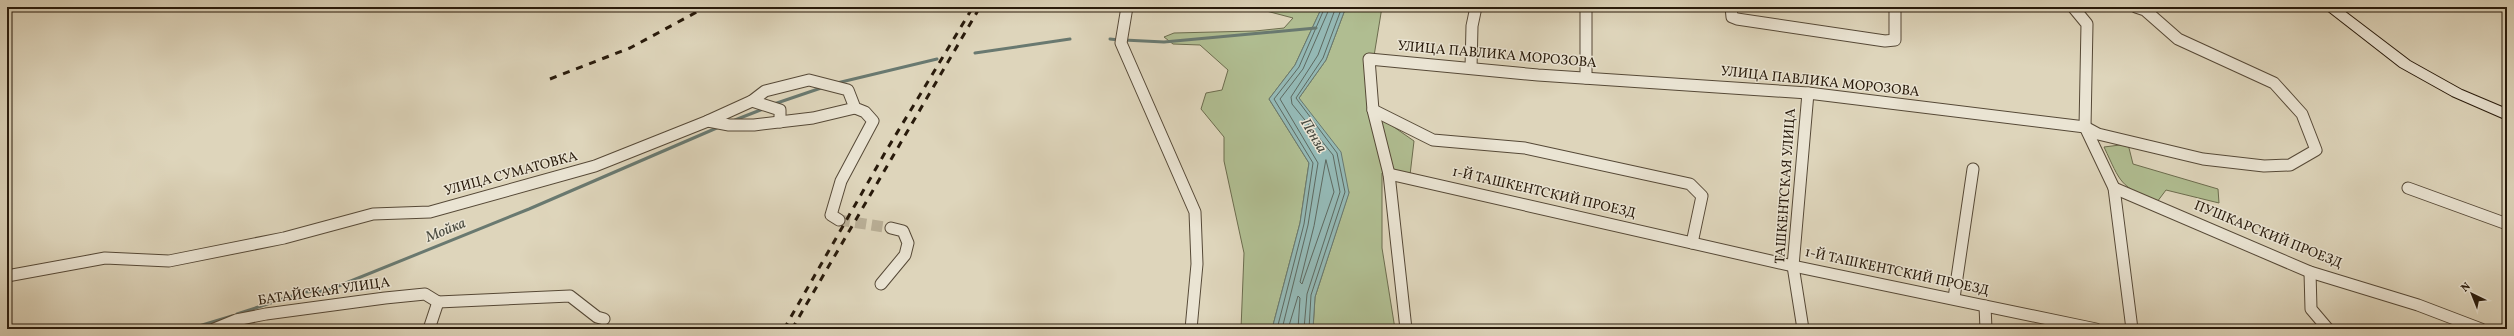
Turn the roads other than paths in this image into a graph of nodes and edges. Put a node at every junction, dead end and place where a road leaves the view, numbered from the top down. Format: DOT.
graph roads {
  1 [pos="1127,7"];
  2 [pos="1476,7"];
  3 [pos="1586,7"];
  4 [pos="1731,7"];
  5 [pos="1895,7"];
  6 [pos="2073,7"];
  7 [pos="2136,7"];
  8 [pos="2330,7"];
  9 [pos="1471,68"];
  10 [pos="1586,78"];
  11 [pos="1808,93"];
  12 [pos="752,101"];
  13 [pos="855,108"];
  14 [pos="1373,110"];
  15 [pos="2507,115"];
  16 [pos="708,121"];
  17 [pos="780,122"];
  18 [pos="2085,127"];
  19 [pos="1973,169"];
  20 [pos="1388,174"];
  21 [pos="2114,188"];
  22 [pos="2408,188"];
  23 [pos="839,220"];
  24 [pos="2507,224"];
  25 [pos="891,228"];
  26 [pos="1692,243"];
  27 [pos="1793,266"];
  28 [pos="2310,272"];
  29 [pos="7,276"];
  30 [pos="881,284"];
  31 [pos="1954,298"];
  32 [pos="438,302"];
  33 [pos="1985,306"];
  34 [pos="604,319"];
  35 [pos="214,329"];
  36 [pos="429,329"];
  37 [pos="1191,329"];
  38 [pos="1406,329"];
  39 [pos="1803,329"];
  40 [pos="1986,329"];
  41 [pos="2096,329"];
  42 [pos="2132,329"];
  43 [pos="2328,329"];
  44 [pos="2481,329"];
  1 -- 37 [label="street"];
  2 -- 9 [label="street"];
  3 -- 10 [label="street"];
  4 -- 5 [label="street"];
  6 -- 18 [label="street"];
  7 -- 18 [label="street, УЛИЦА ПАВЛИКА МОРОЗОВА"];
  8 -- 15 [label="street"];
  9 -- 10 [label="street, УЛИЦА ПАВЛИКА МОРОЗОВА"];
  9 -- 14 [label="street, УЛИЦА ПАВЛИКА МОРОЗОВА"];
  10 -- 11 [label="street, УЛИЦА ПАВЛИКА МОРОЗОВА"];
  11 -- 18 [label="street, УЛИЦА ПАВЛИКА МОРОЗОВА"];
  11 -- 27 [label="street, ТАШКЕНТСКАЯ УЛИЦА"];
  12 -- 13 [label="street, УЛИЦА СУМАТОВКА"];
  12 -- 16 [label="street, УЛИЦА СУМАТОВКА"];
  12 -- 17 [label="street"];
  13 -- 17 [label="street"];
  13 -- 23 [label="street"];
  14 -- 20 [label="street"];
  14 -- 26 [label="street"];
  16 -- 17 [label="street"];
  16 -- 29 [label="street, УЛИЦА СУМАТОВКА"];
  18 -- 21 [label="street"];
  19 -- 31 [label="street"];
  20 -- 26 [label="street, 1-Й ТАШКЕНТСКИЙ ПРОЕЗД"];
  20 -- 38 [label="street"];
  21 -- 28 [label="street, ПУШКАРСКИЙ ПРОЕЗД"];
  21 -- 42 [label="street"];
  22 -- 24 [label="street"];
  25 -- 30 [label="street"];
  26 -- 27 [label="street, 1-Й ТАШКЕНТСКИЙ ПРОЕЗД"];
  27 -- 31 [label="street, 1-Й ТАШКЕНТСКИЙ ПРОЕЗД"];
  27 -- 39 [label="street, ТАШКЕНТСКАЯ УЛИЦА"];
  28 -- 43 [label="street"];
  28 -- 44 [label="street, ПУШКАРСКИЙ ПРОЕЗД"];
  31 -- 33 [label="street, 1-Й ТАШКЕНТСКИЙ ПРОЕЗД"];
  32 -- 34 [label="street"];
  32 -- 35 [label="street, БАТАЙСКАЯ УЛИЦА"];
  32 -- 36 [label="street"];
  33 -- 40 [label="street"];
  33 -- 41 [label="street, 1-Й ТАШКЕНТСКИЙ ПРОЕЗД"];
}
